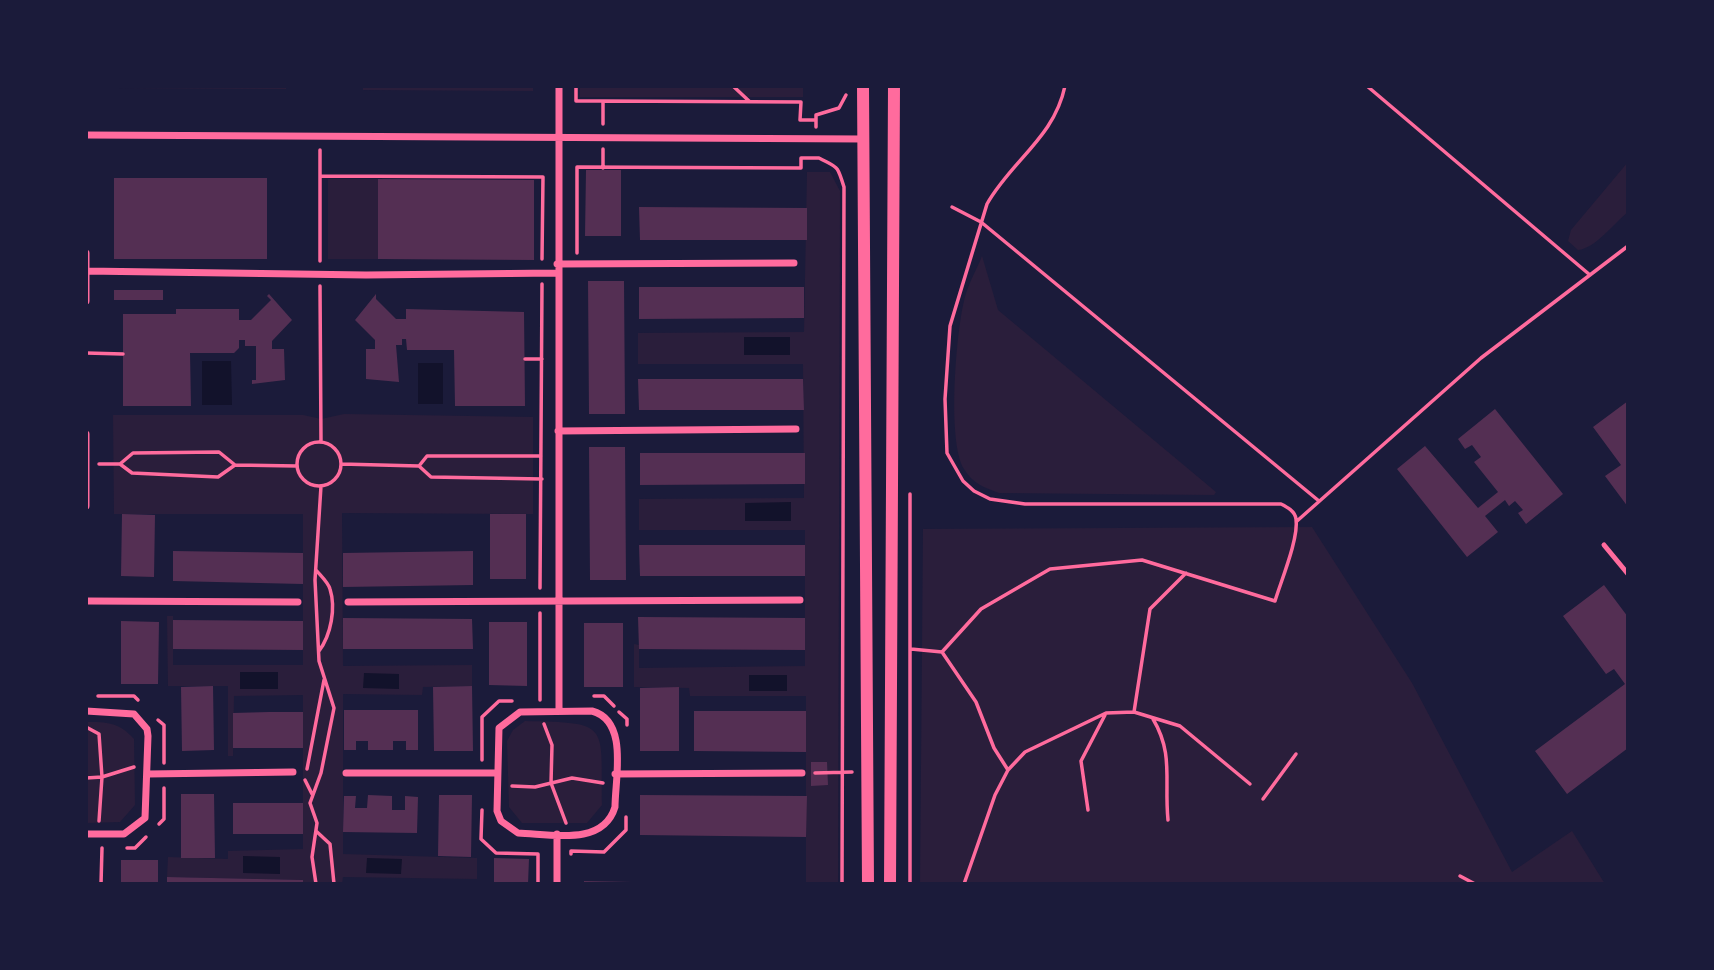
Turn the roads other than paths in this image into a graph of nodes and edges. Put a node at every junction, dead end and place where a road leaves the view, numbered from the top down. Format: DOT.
graph roads {
  1 [pos="559,86"];
  2 [pos="863,86"];
  3 [pos="894,86"];
  4 [pos="86,135"];
  5 [pos="557,137"];
  6 [pos="863,139"];
  7 [pos="86,253"];
  8 [pos="794,263"];
  9 [pos="557,264"];
  10 [pos="86,271"];
  11 [pos="557,273"];
  12 [pos="86,301"];
  13 [pos="796,429"];
  14 [pos="558,431"];
  15 [pos="86,433"];
  16 [pos="86,464"];
  17 [pos="86,506"];
  18 [pos="1604,545"];
  19 [pos="1628,574"];
  20 [pos="800,600"];
  21 [pos="86,601"];
  22 [pos="559,601"];
  23 [pos="298,602"];
  24 [pos="348,602"];
  25 [pos="86,711"];
  26 [pos="559,711"];
  27 [pos="293,772"];
  28 [pos="346,773"];
  29 [pos="497,773"];
  30 [pos="802,773"];
  31 [pos="148,774"];
  32 [pos="615,774"];
  33 [pos="86,834"];
  34 [pos="557,834"];
  35 [pos="557,884"];
  36 [pos="868,884"];
  37 [pos="890,884"];
  1 -- 5 [label="street"];
  2 -- 6 [label="street"];
  3 -- 37 [label="street"];
  4 -- 5 [label="street"];
  5 -- 6 [label="street"];
  5 -- 9 [label="street"];
  6 -- 36 [label="street"];
  7 -- 10 [label="street"];
  8 -- 9 [label="street"];
  9 -- 11 [label="street"];
  10 -- 11 [label="street"];
  10 -- 12 [label="street"];
  11 -- 14 [label="street"];
  13 -- 14 [label="street"];
  14 -- 22 [label="street"];
  15 -- 16 [label="street"];
  16 -- 17 [label="street"];
  18 -- 19 [label="lane"];
  20 -- 22 [label="street"];
  21 -- 23 [label="street"];
  22 -- 24 [label="street"];
  22 -- 26 [label="street"];
  25 -- 31 [label="street"];
  26 -- 29 [label="street"];
  26 -- 32 [label="street"];
  27 -- 31 [label="street"];
  28 -- 29 [label="street"];
  29 -- 34 [label="street"];
  30 -- 32 [label="street"];
  31 -- 33 [label="street"];
  32 -- 34 [label="street"];
  34 -- 35 [label="street"];
}
